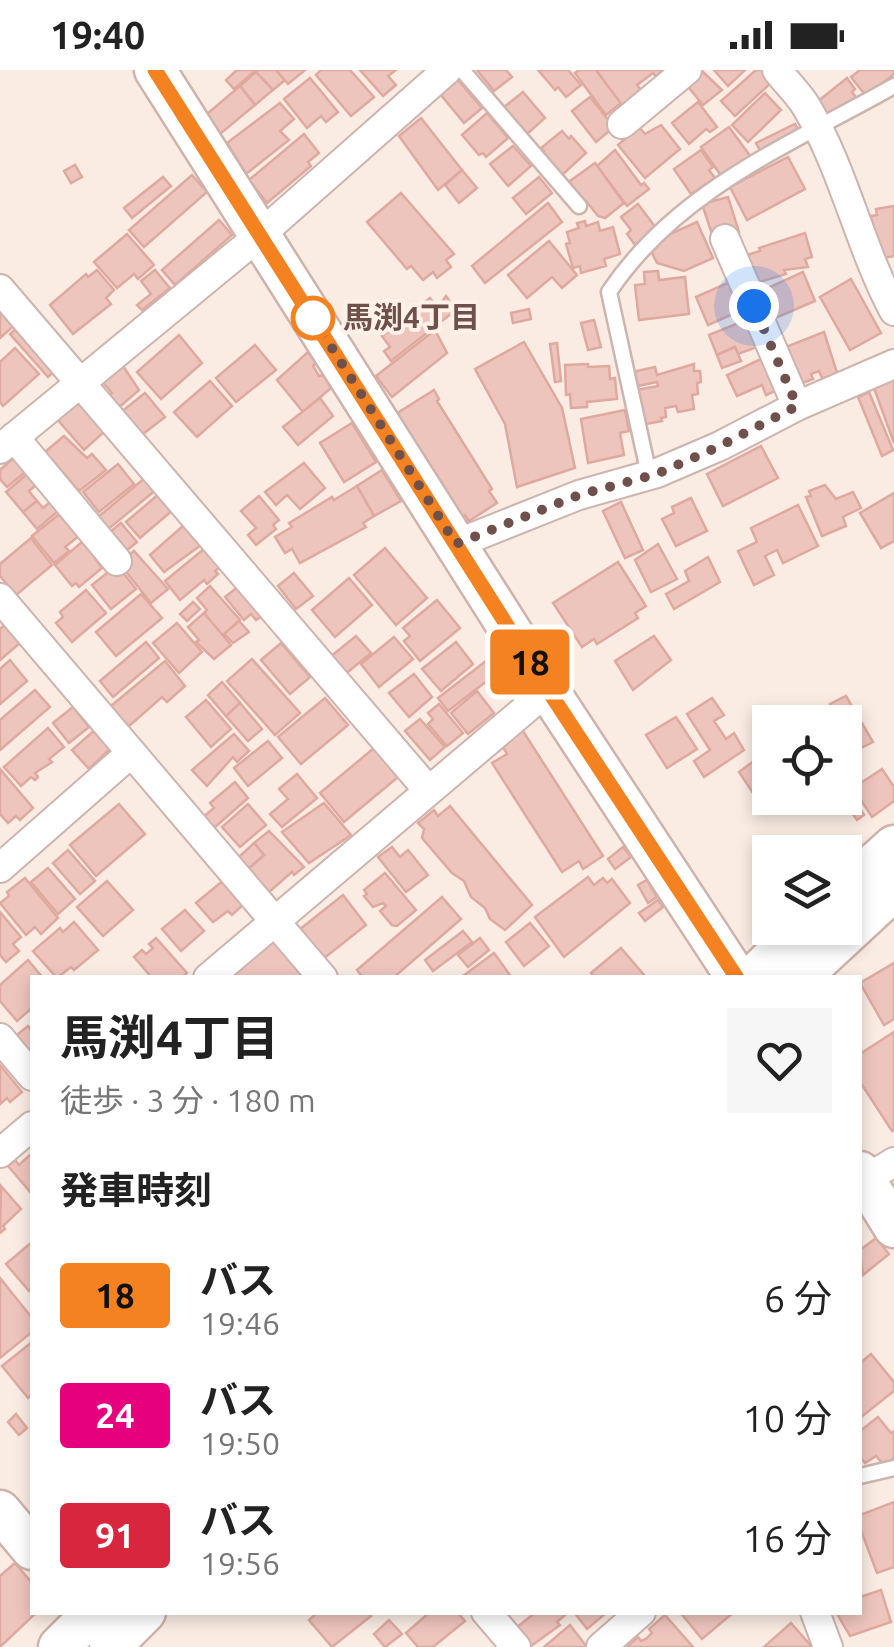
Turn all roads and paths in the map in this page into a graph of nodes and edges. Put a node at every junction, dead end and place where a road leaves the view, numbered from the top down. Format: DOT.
graph roads {
  1 [pos="155,70"];
  2 [pos="447,70"];
  3 [pos="462,70"];
  4 [pos="688,70"];
  5 [pos="776,70"];
  6 [pos="894,86"];
  7 [pos="622,124"];
  8 [pos="817,129"];
  9 [pos="579,206"];
  10 [pos="260,234"];
  11 [pos="726,240"];
  12 [pos="0,289"];
  13 [pos="894,311"];
  14 [pos="894,364"];
  15 [pos="80,382"];
  16 [pos="797,406"];
  17 [pos="7,443"];
  18 [pos="649,475"];
  19 [pos="456,544"];
  20 [pos="117,561"];
  21 [pos="0,598"];
  22 [pos="548,690"];
  23 [pos="131,753"];
  24 [pos="428,790"];
  25 [pos="894,846"];
  26 [pos="0,868"];
  27 [pos="862,875"];
  28 [pos="894,890"];
  29 [pos="274,922"];
  30 [pos="786,945"];
  31 [pos="212,975"];
  32 [pos="320,975"];
  33 [pos="735,975"];
  34 [pos="755,975"];
  35 [pos="802,975"];
  36 [pos="0,1038"];
  37 [pos="30,1074"];
  38 [pos="30,1128"];
  39 [pos="0,1153"];
  40 [pos="873,1171"];
  41 [pos="894,1227"];
  42 [pos="894,1468"];
  43 [pos="862,1476"];
  44 [pos="0,1511"];
  45 [pos="30,1547"];
  46 [pos="138,1615"];
  47 [pos="489,1615"];
  48 [pos="638,1615"];
  49 [pos="817,1615"];
  50 [pos="102,1630"];
  51 [pos="59,1647"];
  52 [pos="516,1647"];
  53 [pos="601,1647"];
  54 [pos="828,1647"];
  1 -- 10 [label="street"];
  2 -- 10 [label="street"];
  3 -- 9 [label="lane"];
  4 -- 7 [label="street"];
  5 -- 8 [label="street"];
  6 -- 8 [label="lane"];
  8 -- 13 [label="street"];
  8 -- 18 [label="lane"];
  10 -- 15 [label="street"];
  10 -- 19 [label="street"];
  11 -- 16 [label="street"];
  12 -- 15 [label="street"];
  14 -- 16 [label="street"];
  15 -- 17 [label="street"];
  15 -- 24 [label="street"];
  16 -- 18 [label="street"];
  17 -- 20 [label="street"];
  18 -- 19 [label="street"];
  19 -- 22 [label="street"];
  21 -- 23 [label="street"];
  22 -- 24 [label="street"];
  22 -- 33 [label="street"];
  23 -- 26 [label="street"];
  23 -- 29 [label="street"];
  24 -- 29 [label="street"];
  25 -- 27 [label="street"];
  28 -- 35 [label="street"];
  29 -- 31 [label="street"];
  29 -- 32 [label="street"];
  30 -- 34 [label="street"];
  36 -- 37 [label="street"];
  38 -- 39 [label="street"];
  40 -- 41 [label="street"];
  42 -- 43 [label="lane"];
  44 -- 45 [label="street"];
  46 -- 50 [label="street"];
  47 -- 52 [label="street"];
  48 -- 53 [label="street"];
  49 -- 54 [label="street"];
  50 -- 51 [label="street"];
}
